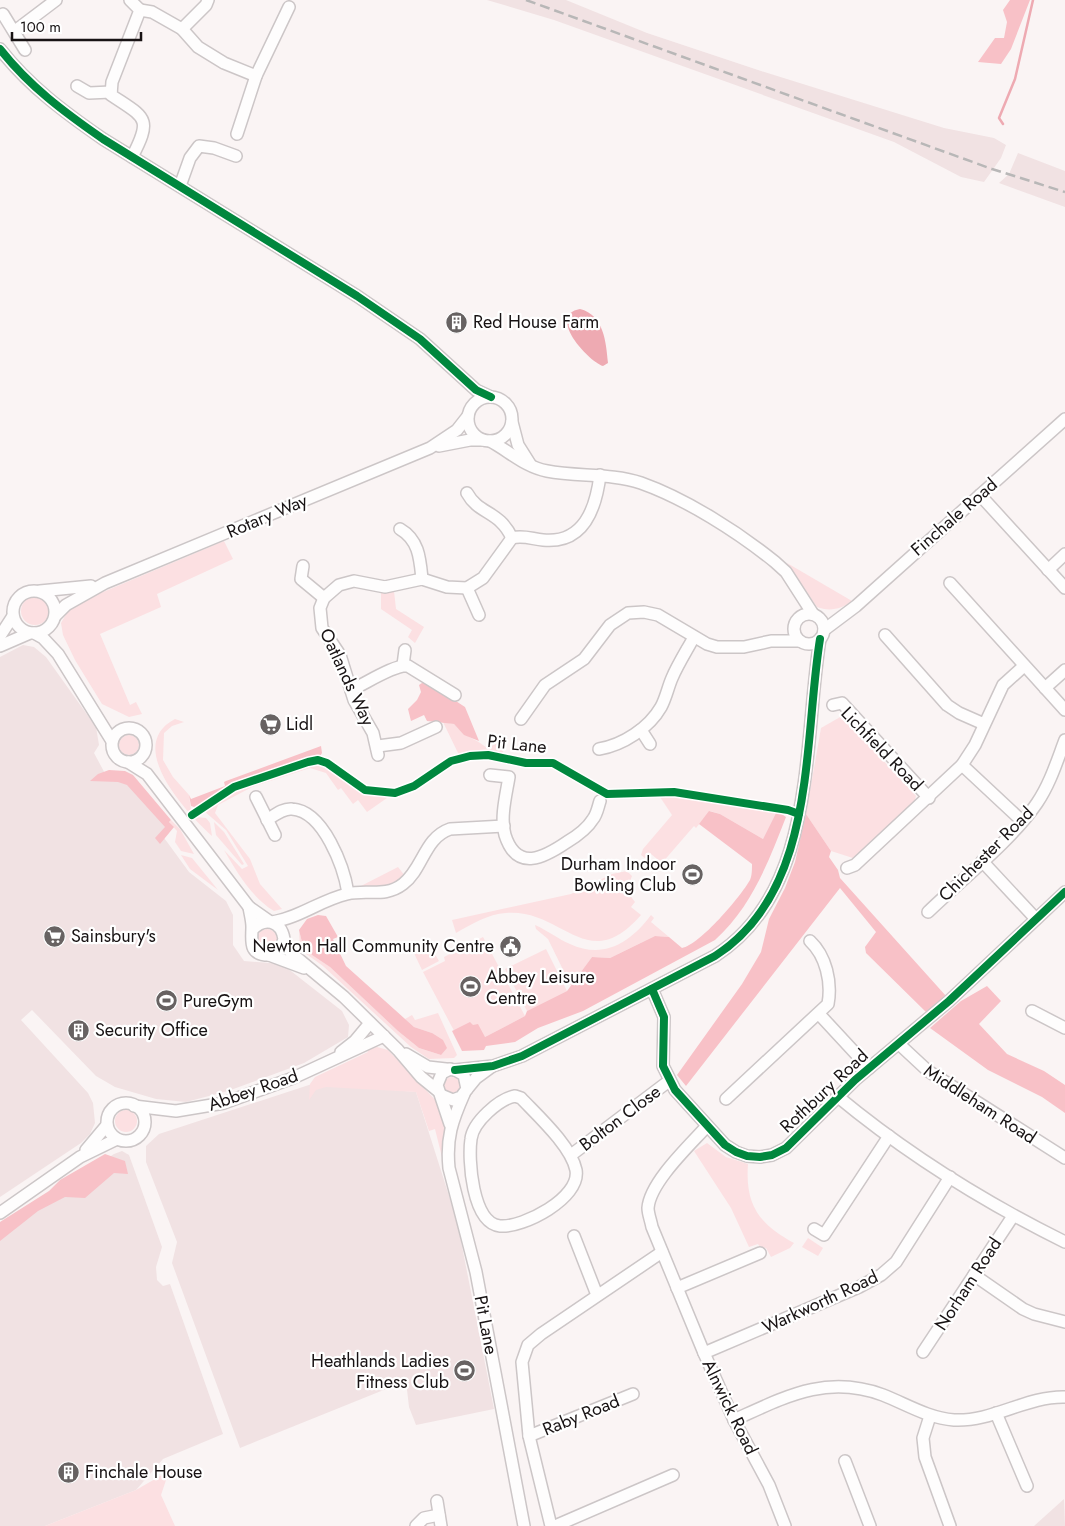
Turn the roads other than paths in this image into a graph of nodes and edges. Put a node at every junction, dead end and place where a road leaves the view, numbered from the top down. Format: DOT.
graph roads {
  1 [pos="56,0"];
  2 [pos="130,0"];
  3 [pos="208,0"];
  4 [pos="289,7"];
  5 [pos="140,10"];
  6 [pos="4,14"];
  7 [pos="182,30"];
  8 [pos="15,32"];
  9 [pos="0,49"];
  10 [pos="24,50"];
  11 [pos="256,76"];
  12 [pos="77,86"];
  13 [pos="111,92"];
  14 [pos="237,134"];
  15 [pos="236,156"];
  16 [pos="132,157"];
  17 [pos="180,186"];
  18 [pos="464,380"];
  19 [pos="491,397"];
  20 [pos="468,414"];
  21 [pos="1065,419"];
  22 [pos="512,421"];
  23 [pos="487,441"];
  24 [pos="430,448"];
  25 [pos="532,466"];
  26 [pos="600,475"];
  27 [pos="467,493"];
  28 [pos="980,494"];
  29 [pos="475,505"];
  30 [pos="464,509"];
  31 [pos="400,529"];
  32 [pos="512,538"];
  33 [pos="1065,554"];
  34 [pos="303,566"];
  35 [pos="1048,570"];
  36 [pos="422,579"];
  37 [pos="105,583"];
  38 [pos="950,583"];
  39 [pos="467,588"];
  40 [pos="1065,588"];
  41 [pos="797,591"];
  42 [pos="39,592"];
  43 [pos="324,598"];
  44 [pos="478,615"];
  45 [pos="14,616"];
  46 [pos="54,619"];
  47 [pos="795,623"];
  48 [pos="819,626"];
  49 [pos="32,633"];
  50 [pos="885,635"];
  51 [pos="0,636"];
  52 [pos="694,637"];
  53 [pos="771,641"];
  54 [pos="801,642"];
  55 [pos="0,646"];
  56 [pos="405,650"];
  57 [pos="58,654"];
  58 [pos="403,665"];
  59 [pos="1024,666"];
  60 [pos="816,670"];
  61 [pos="1065,670"];
  62 [pos="1045,688"];
  63 [pos="351,690"];
  64 [pos="455,695"];
  65 [pos="833,705"];
  66 [pos="1065,710"];
  67 [pos="98,716"];
  68 [pos="521,719"];
  69 [pos="984,724"];
  70 [pos="436,727"];
  71 [pos="127,728"];
  72 [pos="641,730"];
  73 [pos="112,740"];
  74 [pos="1065,740"];
  75 [pos="650,744"];
  76 [pos="599,748"];
  77 [pos="145,750"];
  78 [pos="128,762"];
  79 [pos="962,765"];
  80 [pos="148,774"];
  81 [pos="490,775"];
  82 [pos="256,797"];
  83 [pos="929,798"];
  84 [pos="601,806"];
  85 [pos="267,820"];
  86 [pos="1022,821"];
  87 [pos="504,826"];
  88 [pos="275,835"];
  89 [pos="982,861"];
  90 [pos="847,868"];
  91 [pos="1065,892"];
  92 [pos="348,893"];
  93 [pos="249,907"];
  94 [pos="928,912"];
  95 [pos="300,914"];
  96 [pos="1036,919"];
  97 [pos="270,922"];
  98 [pos="252,930"];
  99 [pos="284,940"];
  100 [pos="810,941"];
  101 [pos="269,956"];
  102 [pos="308,970"];
  103 [pos="652,989"];
  104 [pos="1032,1011"];
  105 [pos="819,1014"];
  106 [pos="370,1023"];
  107 [pos="1065,1028"];
  108 [pos="384,1036"];
  109 [pos="899,1044"];
  110 [pos="398,1050"];
  111 [pos="327,1062"];
  112 [pos="494,1066"];
  113 [pos="869,1068"];
  114 [pos="453,1070"];
  115 [pos="669,1081"];
  116 [pos="439,1092"];
  117 [pos="465,1092"];
  118 [pos="837,1096"];
  119 [pos="726,1099"];
  120 [pos="134,1106"];
  121 [pos="176,1111"];
  122 [pos="450,1124"];
  123 [pos="107,1125"];
  124 [pos="707,1126"];
  125 [pos="143,1130"];
  126 [pos="889,1136"];
  127 [pos="117,1139"];
  128 [pos="571,1155"];
  129 [pos="80,1157"];
  130 [pos="1065,1158"];
  131 [pos="950,1177"];
  132 [pos="0,1213"];
  133 [pos="1013,1216"];
  134 [pos="814,1229"];
  135 [pos="574,1236"];
  136 [pos="1065,1242"];
  137 [pos="662,1252"];
  138 [pos="760,1252"];
  139 [pos="974,1275"];
  140 [pos="677,1288"];
  141 [pos="597,1295"];
  142 [pos="1065,1322"];
  143 [pos="923,1352"];
  144 [pos="704,1353"];
  145 [pos="633,1394"];
  146 [pos="1065,1397"];
  147 [pos="996,1413"];
  148 [pos="930,1416"];
  149 [pos="734,1420"];
  150 [pos="529,1436"];
  151 [pos="845,1462"];
  152 [pos="673,1475"];
  153 [pos="1026,1486"];
  154 [pos="436,1501"];
  155 [pos="440,1520"];
  156 [pos="416,1526"];
  157 [pos="524,1526"];
  158 [pos="551,1526"];
  159 [pos="555,1526"];
  160 [pos="785,1526"];
  161 [pos="870,1526"];
  162 [pos="950,1526"];
  1 -- 8 [label="street"];
  2 -- 5 [label="street"];
  3 -- 7 [label="street"];
  4 -- 11 [label="street"];
  5 -- 7 [label="street"];
  5 -- 13 [label="street"];
  6 -- 8 [label="street"];
  7 -- 11 [label="street"];
  8 -- 10 [label="street"];
  9 -- 16 [label="street"];
  11 -- 14 [label="street"];
  12 -- 13 [label="street"];
  13 -- 16 [label="street"];
  15 -- 17 [label="street"];
  16 -- 17 [label="street"];
  17 -- 18 [label="street"];
  18 -- 19 [label="street"];
  18 -- 20 [label="street"];
  19 -- 20 [label="street"];
  19 -- 22 [label="street"];
  20 -- 23 [label="street"];
  20 -- 24 [label="street, Rotary Way"];
  21 -- 28 [label="street, Finchale Road"];
  22 -- 23 [label="street"];
  22 -- 25 [label="street"];
  23 -- 24 [label="street, Rotary Way"];
  23 -- 25 [label="street"];
  24 -- 37 [label="street, Rotary Way"];
  25 -- 26 [label="street"];
  26 -- 32 [label="street"];
  26 -- 41 [label="street"];
  27 -- 29 [label="street"];
  28 -- 35 [label="street"];
  28 -- 48 [label="street, Finchale Road"];
  29 -- 30 [label="street"];
  29 -- 32 [label="street"];
  31 -- 36 [label="street"];
  32 -- 39 [label="street"];
  33 -- 35 [label="street"];
  34 -- 43 [label="street"];
  35 -- 40 [label="street"];
  36 -- 39 [label="street"];
  36 -- 43 [label="street"];
  37 -- 42 [label="street, Rotary Way"];
  37 -- 46 [label="street, Rotary Way"];
  38 -- 59 [label="street"];
  39 -- 44 [label="street"];
  41 -- 47 [label="street"];
  41 -- 48 [label="street"];
  42 -- 45 [label="street"];
  42 -- 46 [label="street"];
  43 -- 63 [label="street, Oatlands Way"];
  45 -- 49 [label="street"];
  45 -- 51 [label="street"];
  46 -- 49 [label="street"];
  46 -- 57 [label="street"];
  47 -- 48 [label="street"];
  47 -- 53 [label="street"];
  47 -- 54 [label="street"];
  48 -- 54 [label="street"];
  48 -- 60 [label="street"];
  49 -- 55 [label="street"];
  49 -- 57 [label="street"];
  50 -- 69 [label="street"];
  52 -- 53 [label="street"];
  52 -- 68 [label="street"];
  52 -- 72 [label="street"];
  53 -- 54 [label="street"];
  54 -- 60 [label="street"];
  56 -- 58 [label="street"];
  57 -- 67 [label="street"];
  58 -- 63 [label="street"];
  58 -- 64 [label="street"];
  59 -- 62 [label="street"];
  59 -- 69 [label="street, Lichfield Road"];
  60 -- 103 [label="street"];
  61 -- 62 [label="street"];
  62 -- 66 [label="street"];
  63 -- 70 [label="street, Oatlands Way"];
  65 -- 83 [label="street, Lichfield Road"];
  67 -- 71 [label="street"];
  67 -- 73 [label="street"];
  69 -- 79 [label="street, Lichfield Road"];
  71 -- 73 [label="street"];
  71 -- 77 [label="street"];
  72 -- 75 [label="street"];
  72 -- 76 [label="street"];
  73 -- 78 [label="street"];
  74 -- 86 [label="street, Chichester Road"];
  77 -- 78 [label="street"];
  77 -- 80 [label="street"];
  78 -- 80 [label="street"];
  79 -- 83 [label="street, Lichfield Road"];
  79 -- 86 [label="street"];
  80 -- 93 [label="street"];
  81 -- 87 [label="street"];
  82 -- 85 [label="street"];
  83 -- 90 [label="street, Lichfield Road"];
  84 -- 87 [label="street"];
  85 -- 88 [label="street"];
  85 -- 92 [label="street"];
  86 -- 89 [label="street, Chichester Road"];
  87 -- 92 [label="street"];
  89 -- 94 [label="street, Chichester Road"];
  89 -- 96 [label="street"];
  91 -- 96 [label="street, Rothbury Road"];
  92 -- 95 [label="street"];
  93 -- 97 [label="street"];
  93 -- 98 [label="street"];
  95 -- 97 [label="street"];
  95 -- 99 [label="street"];
  96 -- 109 [label="street, Rothbury Road"];
  97 -- 98 [label="street"];
  97 -- 99 [label="street"];
  98 -- 101 [label="street"];
  99 -- 101 [label="street"];
  99 -- 102 [label="street"];
  100 -- 105 [label="street"];
  101 -- 102 [label="street"];
  102 -- 106 [label="street"];
  103 -- 112 [label="street"];
  103 -- 115 [label="street, Rothbury Road"];
  104 -- 107 [label="street"];
  105 -- 113 [label="street, Rothbury Road"];
  105 -- 119 [label="street"];
  106 -- 108 [label="street"];
  106 -- 111 [label="street, Abbey Road"];
  108 -- 110 [label="street"];
  108 -- 111 [label="street, Abbey Road"];
  109 -- 113 [label="street, Rothbury Road"];
  109 -- 130 [label="street, Middleham Road"];
  110 -- 114 [label="street"];
  110 -- 116 [label="street"];
  111 -- 121 [label="street, Abbey Road"];
  112 -- 114 [label="street"];
  112 -- 117 [label="street"];
  113 -- 118 [label="street, Rothbury Road"];
  114 -- 116 [label="street"];
  114 -- 117 [label="street"];
  115 -- 124 [label="street, Rothbury Road"];
  115 -- 128 [label="street, Bolton Close"];
  116 -- 117 [label="street"];
  116 -- 122 [label="street, Pit Lane"];
  117 -- 122 [label="street, Pit Lane"];
  118 -- 124 [label="street, Rothbury Road"];
  118 -- 126 [label="street"];
  120 -- 121 [label="street, Abbey Road"];
  120 -- 123 [label="street"];
  120 -- 125 [label="street"];
  121 -- 125 [label="street, Abbey Road"];
  122 -- 157 [label="street, Pit Lane"];
  123 -- 127 [label="street"];
  123 -- 129 [label="street"];
  124 -- 137 [label="street, Alnwick Road"];
  125 -- 127 [label="street"];
  126 -- 131 [label="street"];
  126 -- 134 [label="street"];
  127 -- 129 [label="street"];
  128 -- 128 [label="street, Bolton Close"];
  129 -- 132 [label="street"];
  131 -- 133 [label="street"];
  131 -- 144 [label="street, Warkworth Road"];
  133 -- 136 [label="street"];
  133 -- 139 [label="street, Norham Road"];
  135 -- 141 [label="street"];
  137 -- 140 [label="street, Alnwick Road"];
  137 -- 141 [label="street, Raby Road"];
  138 -- 140 [label="street"];
  139 -- 142 [label="street"];
  139 -- 143 [label="street, Norham Road"];
  140 -- 144 [label="street, Alnwick Road"];
  141 -- 150 [label="street, Raby Road"];
  144 -- 149 [label="street, Alnwick Road"];
  145 -- 150 [label="street, Raby Road"];
  146 -- 147 [label="street"];
  147 -- 148 [label="street"];
  147 -- 153 [label="street"];
  148 -- 149 [label="street"];
  148 -- 162 [label="street"];
  149 -- 160 [label="street, Alnwick Road"];
  150 -- 158 [label="street, Raby Road"];
  151 -- 161 [label="street"];
  152 -- 159 [label="street"];
  154 -- 155 [label="street"];
  155 -- 156 [label="street"];
}
